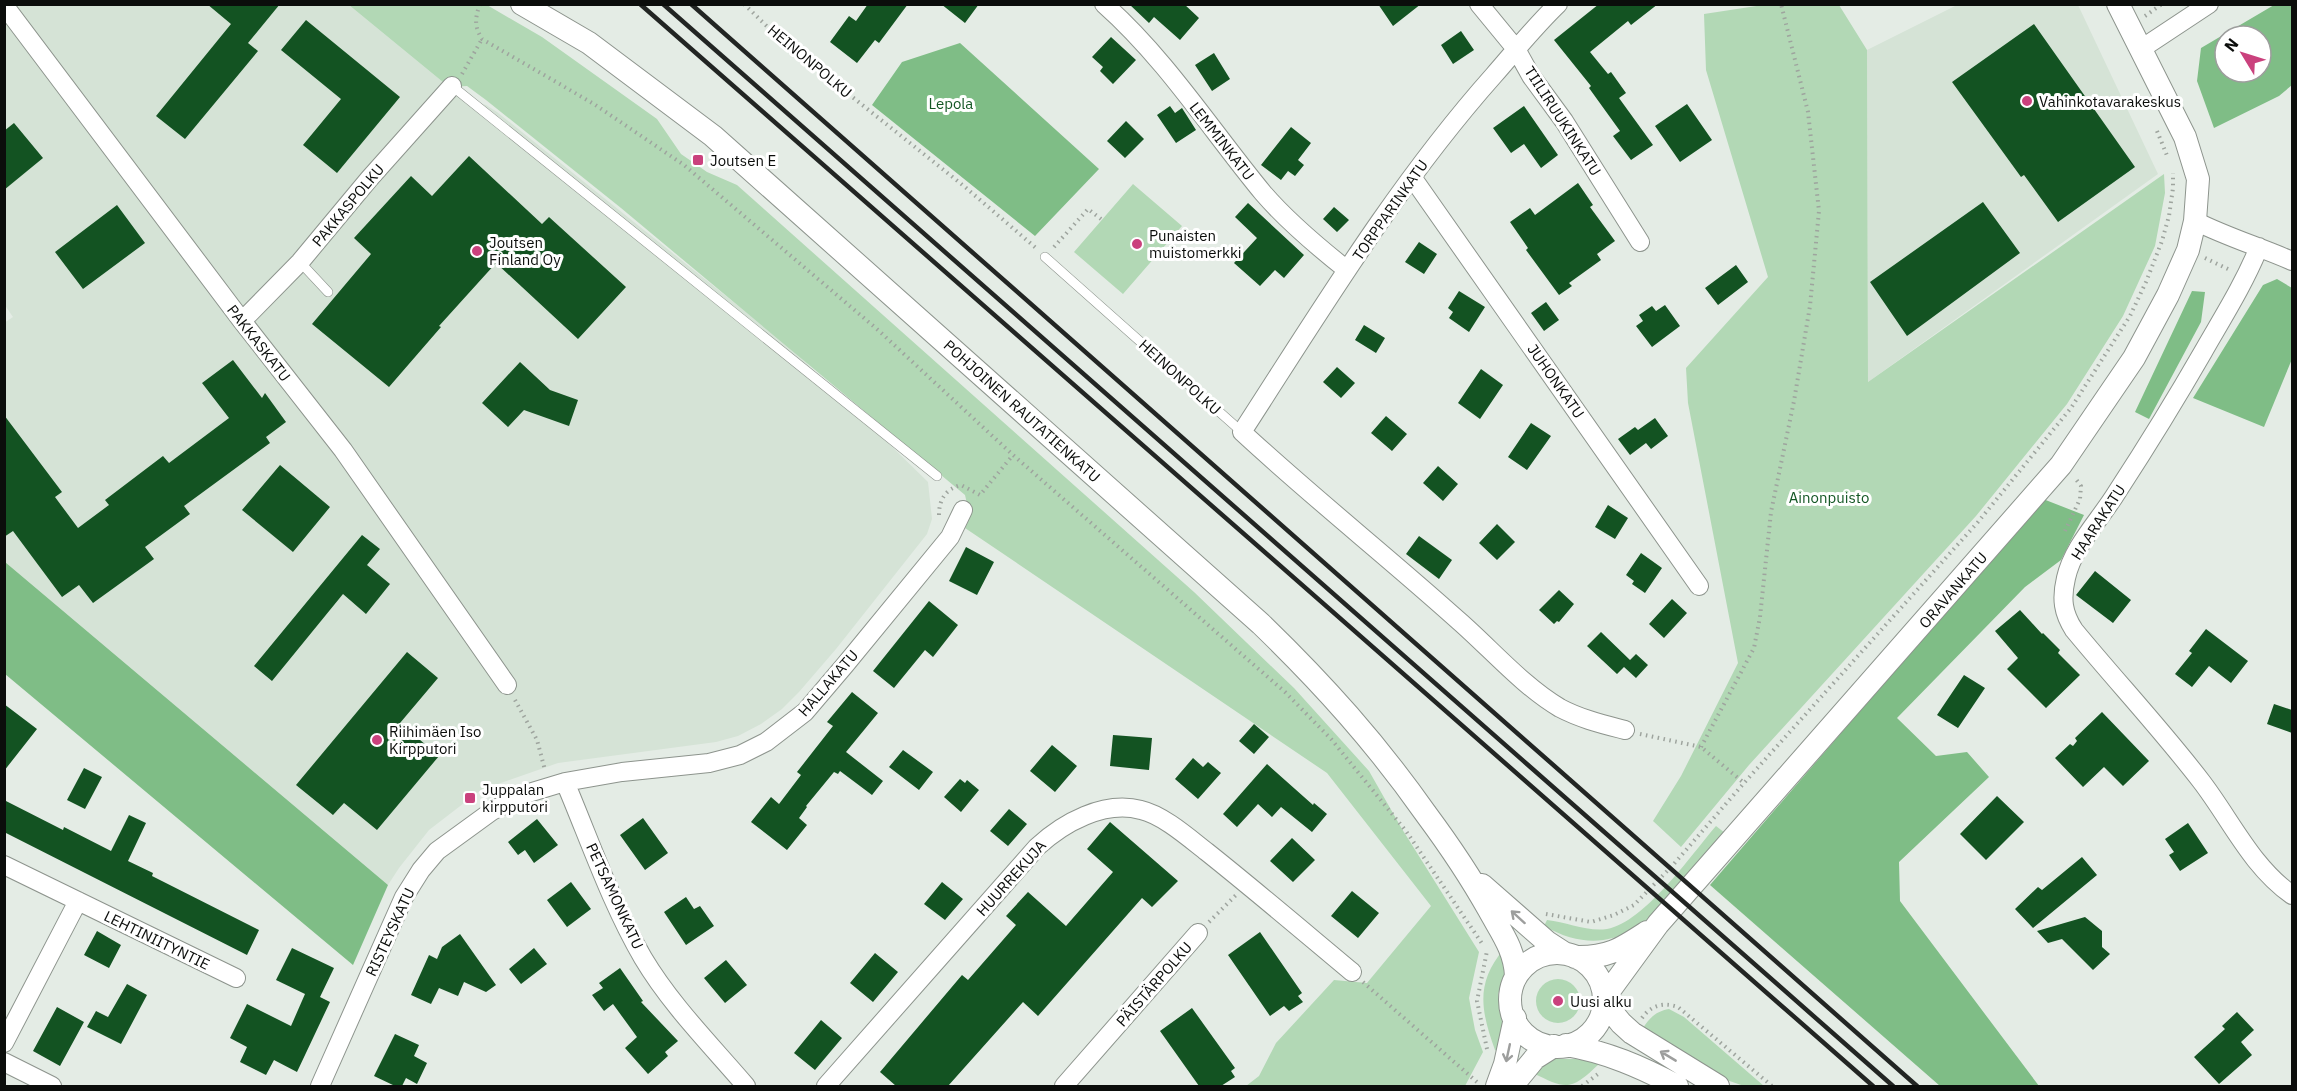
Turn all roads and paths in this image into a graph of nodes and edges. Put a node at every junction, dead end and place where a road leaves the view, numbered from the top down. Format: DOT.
graph roads {
  1 [pos="480,4"];
  2 [pos="522,4"];
  3 [pos="744,4"];
  4 [pos="1104,4"];
  5 [pos="1479,4"];
  6 [pos="1558,4"];
  7 [pos="1781,4"];
  8 [pos="2118,4"];
  9 [pos="2209,4"];
  10 [pos="4,5"];
  11 [pos="482,39"];
  12 [pos="1516,49"];
  13 [pos="2141,49"];
  14 [pos="452,86"];
  15 [pos="2153,122"];
  16 [pos="2169,160"];
  17 [pos="2173,170"];
  18 [pos="1412,177"];
  19 [pos="1101,219"];
  20 [pos="2195,221"];
  21 [pos="1640,242"];
  22 [pos="2259,247"];
  23 [pos="1045,256"];
  24 [pos="2292,261"];
  25 [pos="300,262"];
  26 [pos="1347,270"];
  27 [pos="328,292"];
  28 [pos="242,321"];
  29 [pos="1242,432"];
  30 [pos="2040,448"];
  31 [pos="1013,455"];
  32 [pos="2061,465"];
  33 [pos="938,476"];
  34 [pos="963,510"];
  35 [pos="938,523"];
  36 [pos="2064,533"];
  37 [pos="1699,586"];
  38 [pos="507,685"];
  39 [pos="1625,730"];
  40 [pos="1701,747"];
  41 [pos="1744,783"];
  42 [pos="557,785"];
  43 [pos="4,865"];
  44 [pos="1469,874"];
  45 [pos="1247,884"];
  46 [pos="2292,895"];
  47 [pos="78,901"];
  48 [pos="1634,905"];
  49 [pos="1658,924"];
  50 [pos="1198,933"];
  51 [pos="1570,955"];
  52 [pos="1352,972"];
  53 [pos="1516,976"];
  54 [pos="236,978"];
  55 [pos="1604,1000"];
  56 [pos="1515,1018"];
  57 [pos="1632,1033"];
  58 [pos="4,1043"];
  59 [pos="1560,1046"];
  60 [pos="4,1062"];
  61 [pos="1505,1064"];
  62 [pos="1488,1084"];
  63 [pos="52,1086"];
  64 [pos="320,1086"];
  65 [pos="746,1086"];
  66 [pos="826,1086"];
  67 [pos="1064,1086"];
  68 [pos="1512,1086"];
  69 [pos="1677,1086"];
  70 [pos="1718,1086"];
  71 [pos="1772,1086"];
  1 -- 11 [label="path"];
  2 -- 44 [label="street, POHJOINEN RAUTATIENKATU"];
  3 -- 23 [label="path, HEINONPOLKU"];
  4 -- 26 [label="street, LEMMINKATU"];
  5 -- 12 [label="street, TIILIRUUKINKATU"];
  6 -- 12 [label="street, TORPPARINKATU"];
  7 -- 40 [label="path"];
  8 -- 13 [label="street, ORAVANKATU"];
  9 -- 13 [label="street"];
  10 -- 28 [label="street, PAKKASKATU"];
  11 -- 14 [label="path"];
  11 -- 31 [label="path"];
  12 -- 18 [label="street, TORPPARINKATU"];
  12 -- 21 [label="street, TIILIRUUKINKATU"];
  13 -- 20 [label="street, ORAVANKATU"];
  14 -- 25 [label="street, PAKKASPOLKU"];
  14 -- 33 [label="lane"];
  15 -- 16 [label="path"];
  17 -- 30 [label="path"];
  18 -- 26 [label="street, TORPPARINKATU"];
  18 -- 37 [label="street, JUHONKATU"];
  19 -- 23 [label="path"];
  20 -- 22 [label="street"];
  20 -- 32 [label="street, ORAVANKATU"];
  22 -- 24 [label="street"];
  22 -- 46 [label="street, HAARAKATU"];
  23 -- 29 [label="lane, HEINONPOLKU"];
  25 -- 27 [label="lane"];
  25 -- 28 [label="street, PAKKASPOLKU"];
  26 -- 29 [label="street, TORPPARINKATU"];
  28 -- 38 [label="street, PAKKASKATU"];
  29 -- 39 [label="street, HEINONPOLKU"];
  30 -- 32 [label="path"];
  30 -- 41 [label="path"];
  31 -- 35 [label="path"];
  31 -- 61 [label="path"];
  32 -- 36 [label="path"];
  32 -- 49 [label="street, ORAVANKATU"];
  34 -- 42 [label="street, HALLAKATU"];
  38 -- 42 [label="path"];
  39 -- 40 [label="path"];
  40 -- 41 [label="path"];
  41 -- 48 [label="path"];
  42 -- 64 [label="street, RISTEYSKATU"];
  42 -- 65 [label="street, PETSAMONKATU"];
  43 -- 47 [label="street, LEHTINIITYNTIE"];
  51 -- 44 [label="street, POHJOINEN RAUTATIENKATU, one-way"];
  44 -- 53 [label="street, POHJOINEN RAUTATIENKATU"];
  45 -- 50 [label="path, PÄISTÄRPOLKU"];
  45 -- 52 [label="street, HUURREKUJA"];
  45 -- 66 [label="street, HUURREKUJA"];
  47 -- 54 [label="street, LEHTINIITYNTIE"];
  47 -- 58 [label="street"];
  49 -- 51 [label="street, ORAVANKATU"];
  49 -- 55 [label="street, ORAVANKATU"];
  50 -- 67 [label="street, PÄISTÄRPOLKU"];
  51 -- 53 [label="street"];
  51 -- 55 [label="street"];
  52 -- 62 [label="path"];
  53 -- 56 [label="street"];
  55 -- 57 [label="street"];
  55 -- 59 [label="street"];
  56 -- 59 [label="street"];
  56 -- 61 [label="street, one-way"];
  70 -- 57 [label="street, one-way"];
  57 -- 71 [label="path"];
  59 -- 68 [label="street"];
  59 -- 69 [label="street"];
  60 -- 63 [label="street"];
  61 -- 62 [label="street"];
}
